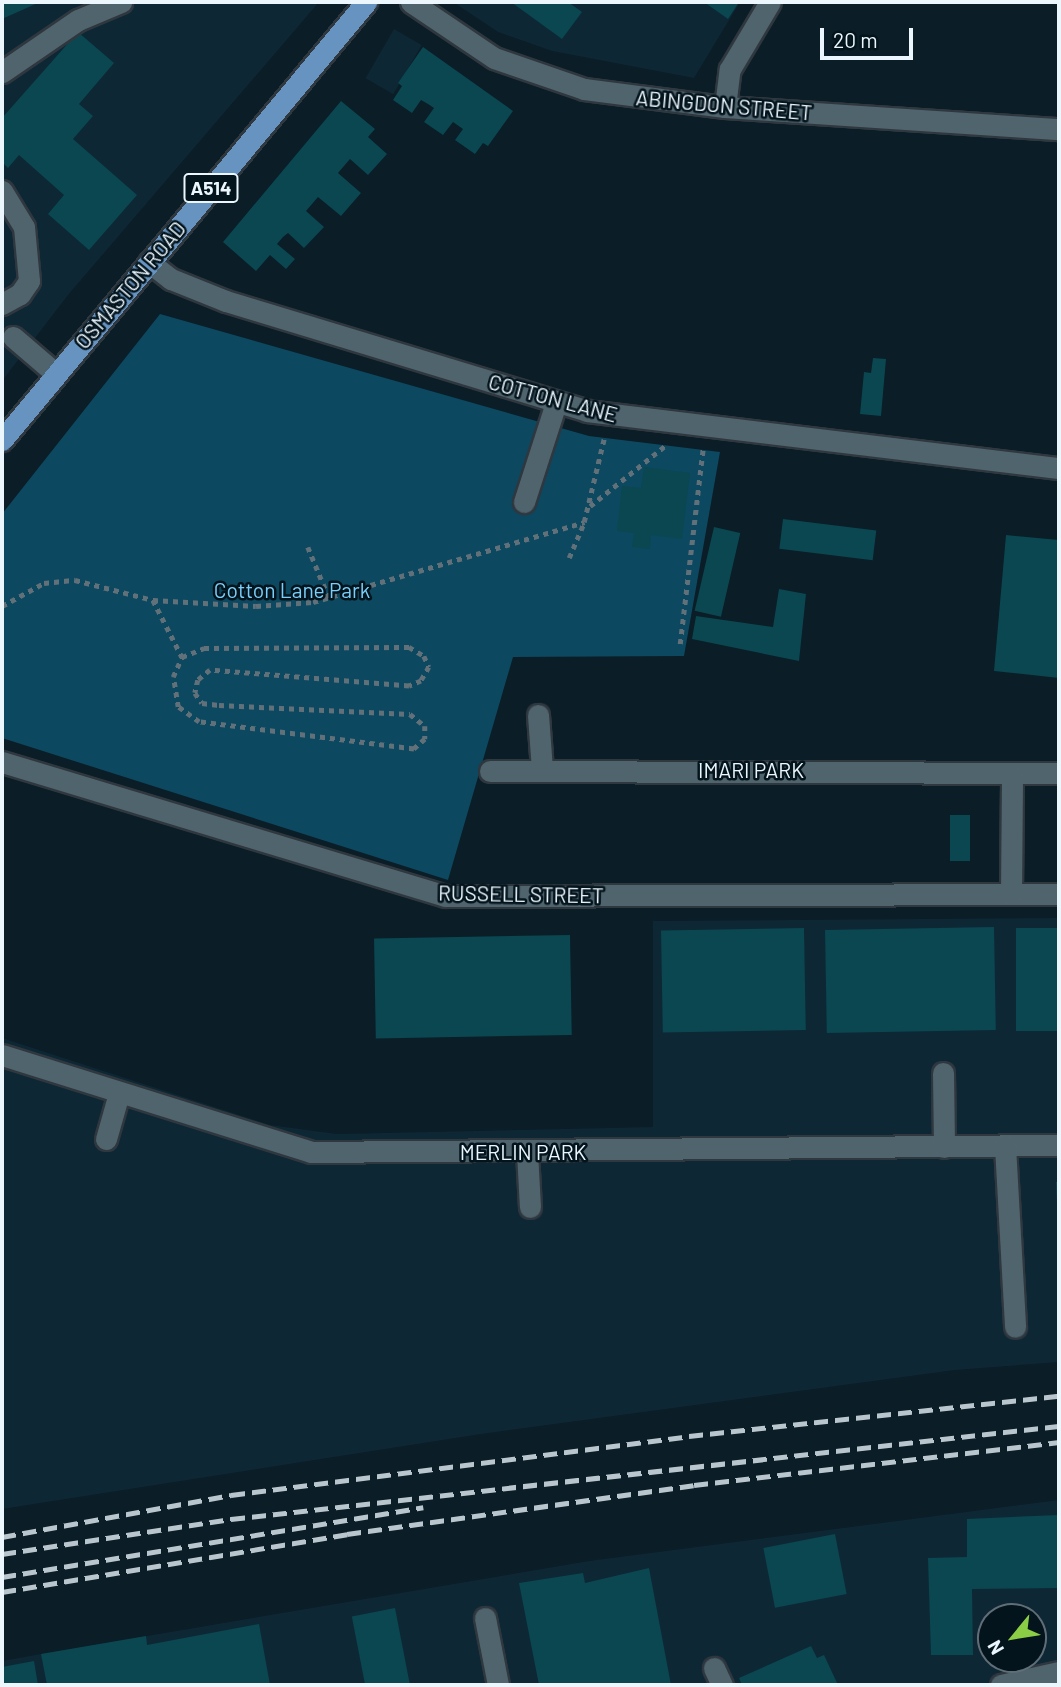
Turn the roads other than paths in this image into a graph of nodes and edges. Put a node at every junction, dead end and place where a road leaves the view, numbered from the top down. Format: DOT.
graph roads {
  1 [pos="121,2"];
  2 [pos="366,2"];
  3 [pos="411,2"];
  4 [pos="770,2"];
  5 [pos="2,72"];
  6 [pos="725,107"];
  7 [pos="1059,129"];
  8 [pos="2,191"];
  9 [pos="149,262"];
  10 [pos="2,304"];
  11 [pos="8,337"];
  12 [pos="55,373"];
  13 [pos="556,403"];
  14 [pos="2,440"];
  15 [pos="1059,468"];
  16 [pos="524,502"];
  17 [pos="538,715"];
  18 [pos="2,762"];
  19 [pos="542,770"];
  20 [pos="490,771"];
  21 [pos="1059,773"];
  22 [pos="1012,776"];
  23 [pos="1011,894"];
  24 [pos="1059,894"];
  25 [pos="2,1055"];
  26 [pos="943,1073"];
  27 [pos="119,1093"];
  28 [pos="106,1139"];
  29 [pos="1059,1145"];
  30 [pos="1005,1146"];
  31 [pos="944,1147"];
  32 [pos="527,1152"];
  33 [pos="530,1207"];
  34 [pos="1015,1327"];
  35 [pos="485,1618"];
  36 [pos="1059,1672"];
  37 [pos="498,1685"];
  38 [pos="1001,1685"];
  1 -- 5 [label="street"];
  2 -- 9 [label="main road, OSMASTON ROAD / A514"];
  3 -- 6 [label="street, ABINGDON STREET"];
  4 -- 6 [label="street"];
  6 -- 7 [label="street, ABINGDON STREET"];
  8 -- 10 [label="street"];
  9 -- 12 [label="main road, OSMASTON ROAD / A514"];
  9 -- 13 [label="street, COTTON LANE"];
  10 -- 11 [label="street"];
  11 -- 12 [label="street"];
  12 -- 14 [label="main road, OSMASTON ROAD / A514"];
  13 -- 15 [label="street, COTTON LANE"];
  13 -- 16 [label="street"];
  17 -- 19 [label="street"];
  18 -- 23 [label="street, RUSSELL STREET"];
  19 -- 20 [label="street, IMARI PARK"];
  19 -- 22 [label="street, IMARI PARK"];
  21 -- 22 [label="street, IMARI PARK"];
  22 -- 23 [label="street"];
  23 -- 24 [label="street, RUSSELL STREET"];
  25 -- 27 [label="street, MERLIN PARK"];
  26 -- 31 [label="street"];
  27 -- 28 [label="street"];
  27 -- 32 [label="street, MERLIN PARK"];
  29 -- 30 [label="street, MERLIN PARK"];
  30 -- 31 [label="street, MERLIN PARK"];
  30 -- 34 [label="street"];
  31 -- 32 [label="street, MERLIN PARK"];
  32 -- 33 [label="street"];
  35 -- 37 [label="street"];
  36 -- 38 [label="street"];
}
